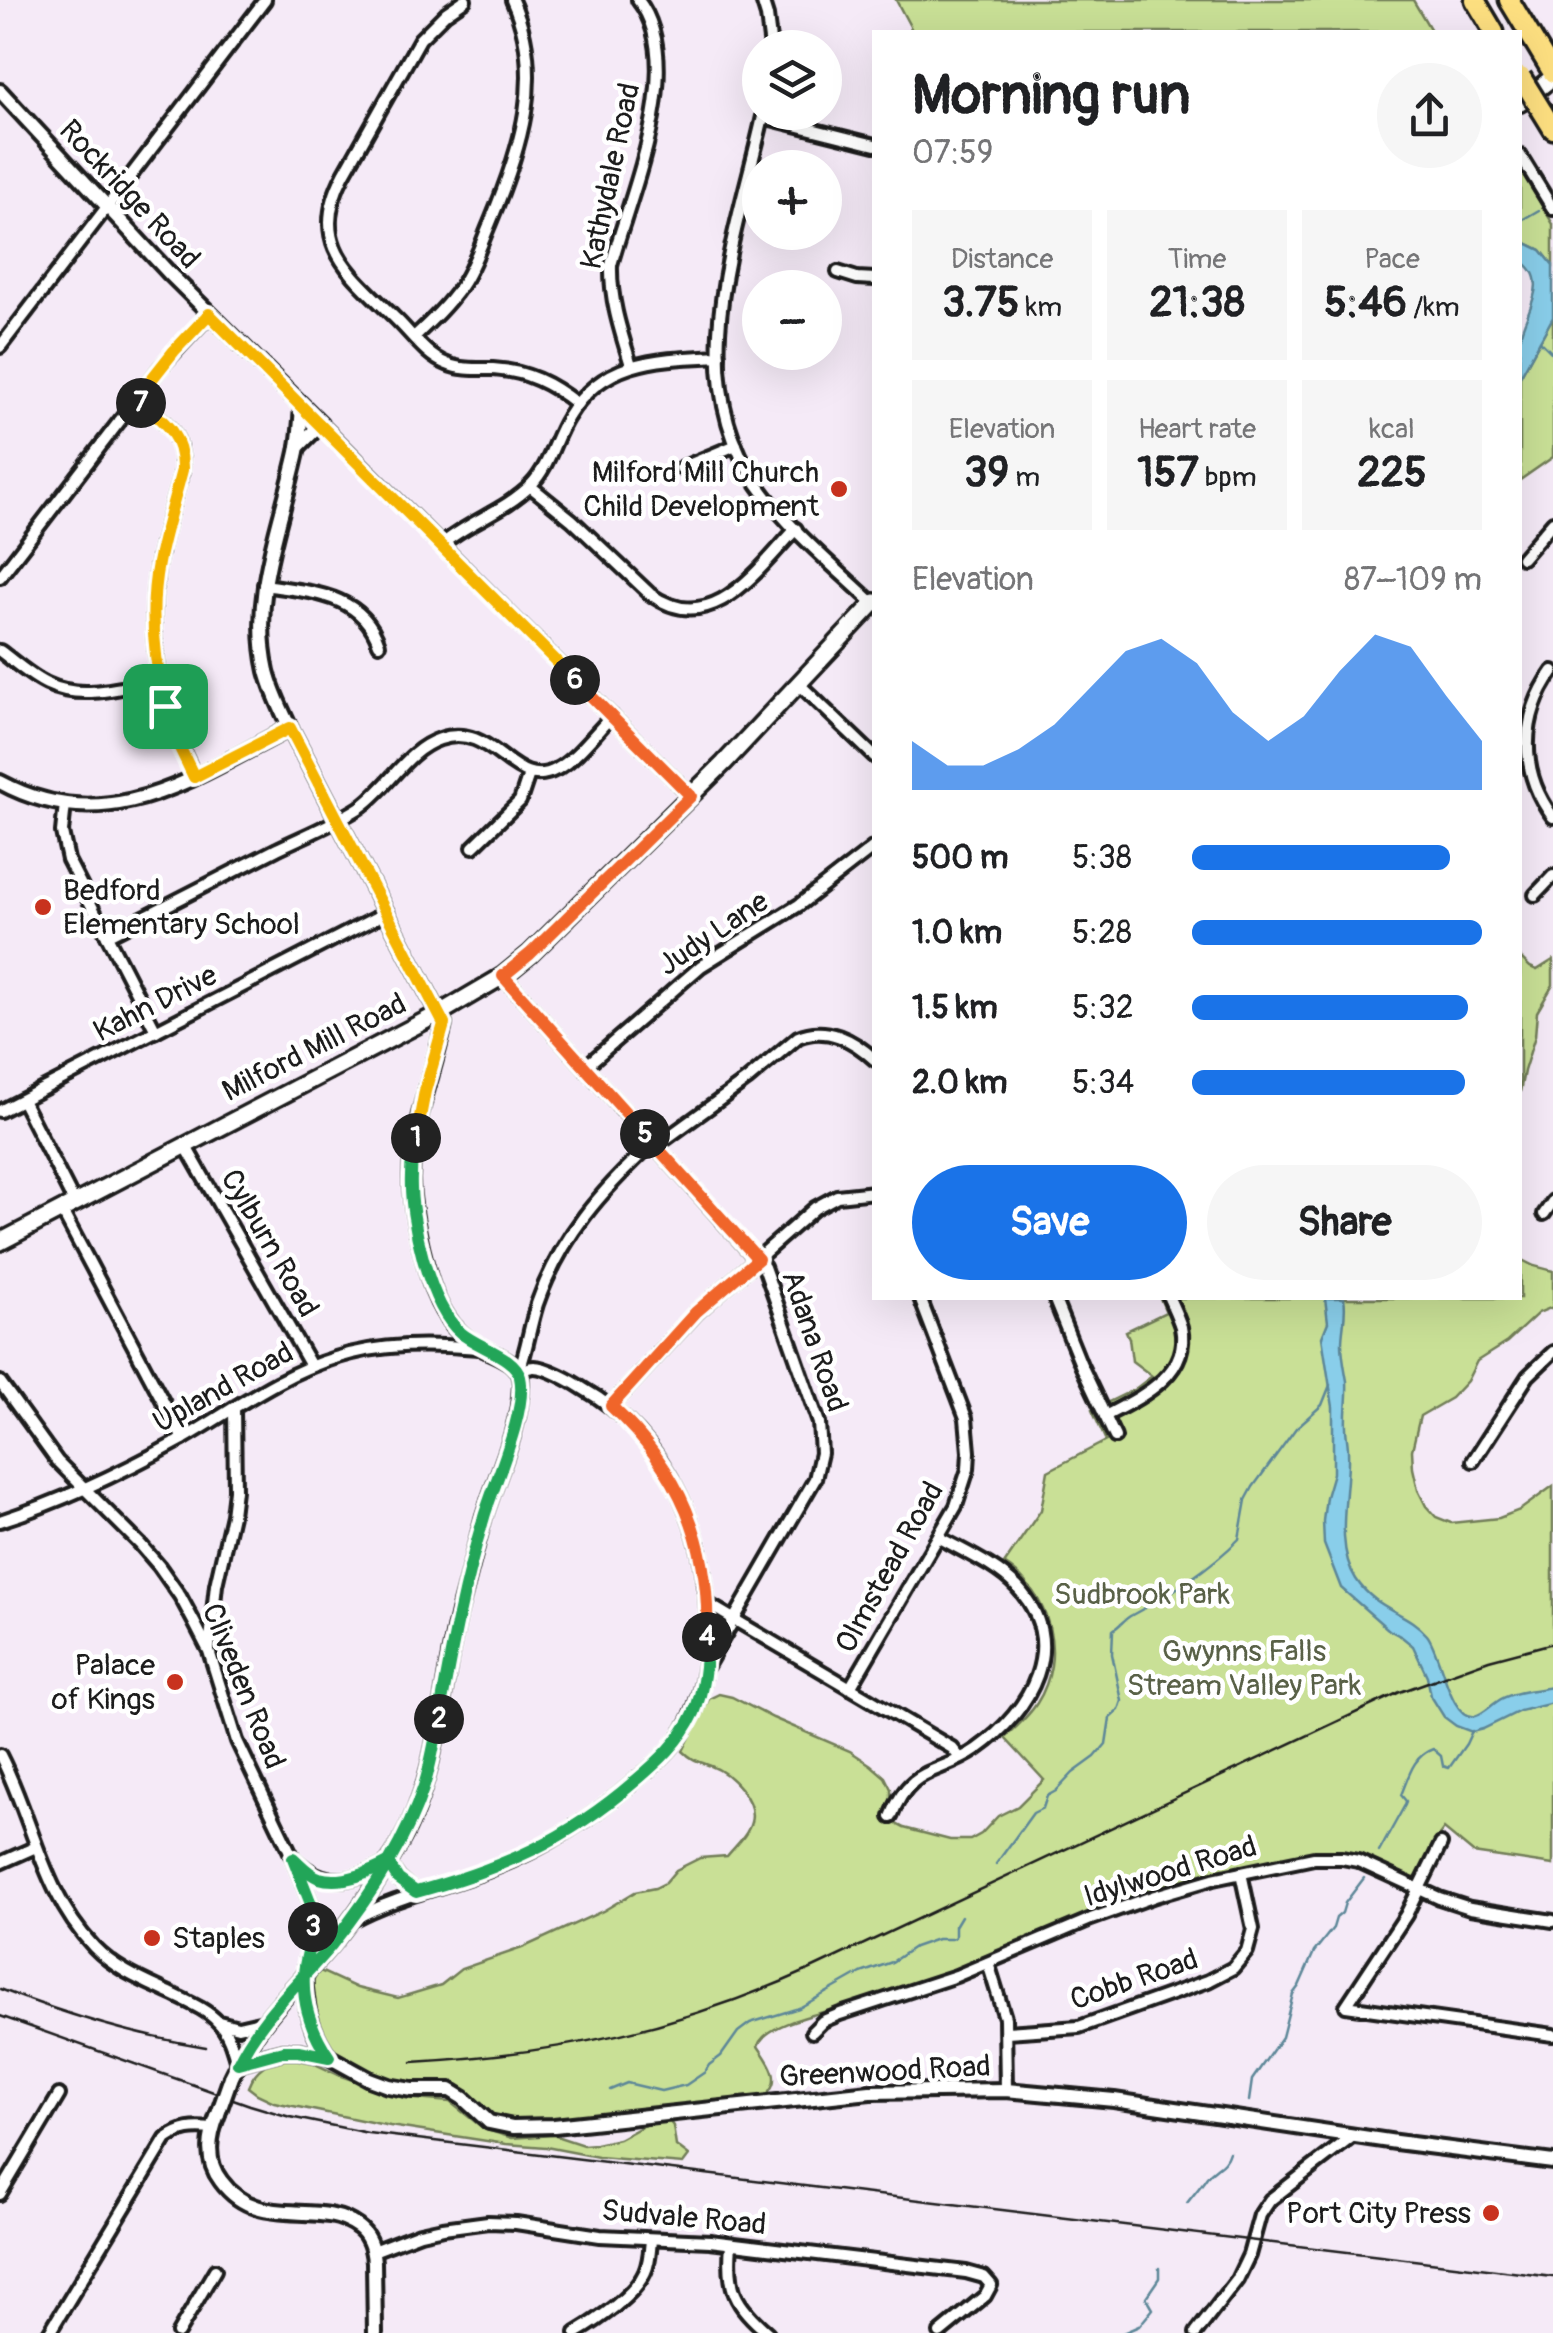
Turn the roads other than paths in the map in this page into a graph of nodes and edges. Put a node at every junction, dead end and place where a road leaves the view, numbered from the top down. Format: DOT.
graph roads {
  1 [pos="265,0"];
  2 [pos="465,0"];
  3 [pos="512,0"];
  4 [pos="638,0"];
  5 [pos="762,0"];
  6 [pos="1474,0"];
  7 [pos="1509,0"];
  8 [pos="769,30"];
  9 [pos="1493,30"];
  10 [pos="1550,70"];
  11 [pos="1522,79"];
  12 [pos="0,91"];
  13 [pos="1522,101"];
  14 [pos="1553,129"];
  15 [pos="760,130"];
  16 [pos="820,130"];
  17 [pos="872,144"];
  18 [pos="1522,158"];
  19 [pos="108,206"];
  20 [pos="1553,209"];
  21 [pos="842,273"];
  22 [pos="872,279"];
  23 [pos="209,314"];
  24 [pos="414,337"];
  25 [pos="0,347"];
  26 [pos="719,356"];
  27 [pos="631,365"];
  28 [pos="136,399"];
  29 [pos="577,404"];
  30 [pos="302,406"];
  31 [pos="321,424"];
  32 [pos="736,445"];
  33 [pos="298,448"];
  34 [pos="681,468"];
  35 [pos="530,486"];
  36 [pos="1553,522"];
  37 [pos="796,529"];
  38 [pos="441,545"];
  39 [pos="1522,558"];
  40 [pos="0,577"];
  41 [pos="264,585"];
  42 [pos="872,602"];
  43 [pos="872,606"];
  44 [pos="379,644"];
  45 [pos="0,651"];
  46 [pos="1553,672"];
  47 [pos="159,680"];
  48 [pos="798,682"];
  49 [pos="612,716"];
  50 [pos="290,728"];
  51 [pos="872,753"];
  52 [pos="529,774"];
  53 [pos="194,777"];
  54 [pos="0,782"];
  55 [pos="691,796"];
  56 [pos="66,804"];
  57 [pos="1553,817"];
  58 [pos="338,818"];
  59 [pos="473,848"];
  60 [pos="872,848"];
  61 [pos="1553,876"];
  62 [pos="1535,895"];
  63 [pos="387,912"];
  64 [pos="107,936"];
  65 [pos="503,976"];
  66 [pos="440,1013"];
  67 [pos="156,1032"];
  68 [pos="872,1058"];
  69 [pos="584,1067"];
  70 [pos="22,1100"];
  71 [pos="0,1112"];
  72 [pos="185,1145"];
  73 [pos="655,1145"];
  74 [pos="872,1192"];
  75 [pos="1553,1202"];
  76 [pos="68,1207"];
  77 [pos="1544,1214"];
  78 [pos="0,1242"];
  79 [pos="758,1259"];
  80 [pos="921,1300"];
  81 [pos="1055,1300"];
  82 [pos="1170,1300"];
  83 [pos="452,1325"];
  84 [pos="444,1345"];
  85 [pos="482,1348"];
  86 [pos="1553,1352"];
  87 [pos="311,1366"];
  88 [pos="519,1372"];
  89 [pos="0,1382"];
  90 [pos="611,1406"];
  91 [pos="234,1408"];
  92 [pos="1105,1416"];
  93 [pos="183,1438"];
  94 [pos="1115,1438"];
  95 [pos="1474,1461"];
  96 [pos="83,1489"];
  97 [pos="0,1521"];
  98 [pos="940,1538"];
  99 [pos="708,1604"];
  100 [pos="734,1618"];
  101 [pos="209,1651"];
  102 [pos="704,1671"];
  103 [pos="850,1688"];
  104 [pos="0,1754"];
  105 [pos="960,1758"];
  106 [pos="891,1818"];
  107 [pos="1441,1844"];
  108 [pos="36,1847"];
  109 [pos="293,1858"];
  110 [pos="0,1863"];
  111 [pos="388,1863"];
  112 [pos="1241,1873"];
  113 [pos="1419,1888"];
  114 [pos="416,1892"];
  115 [pos="350,1921"];
  116 [pos="1553,1922"];
  117 [pos="988,1963"];
  118 [pos="304,1974"];
  119 [pos="264,2021"];
  120 [pos="218,2022"];
  121 [pos="812,2032"];
  122 [pos="1007,2032"];
  123 [pos="1553,2035"];
  124 [pos="329,2057"];
  125 [pos="238,2063"];
  126 [pos="1006,2090"];
  127 [pos="59,2095"];
  128 [pos="212,2129"];
  129 [pos="1353,2136"];
  130 [pos="1553,2162"];
  131 [pos="0,2194"];
  132 [pos="651,2238"];
  133 [pos="732,2244"];
  134 [pos="373,2251"];
  135 [pos="215,2270"];
  136 [pos="49,2333"];
  137 [pos="178,2333"];
  138 [pos="375,2333"];
  139 [pos="576,2333"];
  140 [pos="767,2333"];
  141 [pos="940,2333"];
  142 [pos="1196,2333"];
  1 -- 19 [label="street"];
  2 -- 24 [label="street"];
  3 -- 24 [label="street"];
  4 -- 27 [label="street, Kathydale Road"];
  5 -- 8 [label="street"];
  6 -- 9 [label="highway"];
  7 -- 10 [label="highway"];
  10 -- 13 [label="main road"];
  11 -- 14 [label="highway, bridge"];
  12 -- 19 [label="street, Rockridge Road"];
  15 -- 26 [label="street"];
  16 -- 17 [label="street"];
  18 -- 20 [label="street"];
  19 -- 23 [label="street, Rockridge Road"];
  19 -- 25 [label="street"];
  21 -- 22 [label="street"];
  23 -- 28 [label="street"];
  23 -- 30 [label="street, Rockridge Road"];
  24 -- 29 [label="street"];
  26 -- 27 [label="street"];
  26 -- 32 [label="street"];
  27 -- 29 [label="street"];
  28 -- 40 [label="street"];
  28 -- 47 [label="street"];
  29 -- 35 [label="street"];
  30 -- 31 [label="street, Rockridge Road"];
  30 -- 33 [label="street"];
  31 -- 33 [label="street"];
  31 -- 38 [label="street, Rockridge Road"];
  32 -- 34 [label="street"];
  32 -- 37 [label="street"];
  33 -- 41 [label="street"];
  35 -- 37 [label="street"];
  35 -- 38 [label="street"];
  36 -- 39 [label="street"];
  37 -- 42 [label="street"];
  38 -- 49 [label="street, Rockridge Road"];
  41 -- 44 [label="street"];
  41 -- 50 [label="street"];
  43 -- 48 [label="main road, Milford Mill Road"];
  45 -- 47 [label="street"];
  46 -- 57 [label="street"];
  47 -- 53 [label="street"];
  48 -- 51 [label="street"];
  48 -- 55 [label="main road, Milford Mill Road"];
  49 -- 52 [label="street"];
  49 -- 55 [label="street, Rockridge Road"];
  50 -- 53 [label="street"];
  50 -- 58 [label="street"];
  52 -- 58 [label="street"];
  52 -- 59 [label="street"];
  53 -- 56 [label="street"];
  54 -- 56 [label="street"];
  55 -- 65 [label="main road, Milford Mill Road"];
  56 -- 64 [label="street"];
  58 -- 63 [label="street"];
  58 -- 64 [label="street"];
  60 -- 69 [label="street, Judy Lane"];
  61 -- 62 [label="street"];
  63 -- 66 [label="street"];
  63 -- 67 [label="street, Kahn Drive"];
  64 -- 67 [label="street"];
  65 -- 66 [label="main road, Milford Mill Road"];
  65 -- 69 [label="street, Adana Road"];
  66 -- 72 [label="main road, Milford Mill Road"];
  66 -- 83 [label="street"];
  67 -- 70 [label="street, Kahn Drive"];
  68 -- 73 [label="street"];
  69 -- 73 [label="street, Adana Road"];
  70 -- 71 [label="street, Kahn Drive"];
  70 -- 76 [label="street"];
  72 -- 76 [label="main road, Milford Mill Road"];
  72 -- 87 [label="street, Cylburn Road"];
  73 -- 79 [label="street, Adana Road"];
  73 -- 88 [label="street"];
  74 -- 79 [label="street"];
  75 -- 77 [label="street"];
  76 -- 78 [label="main road, Milford Mill Road"];
  76 -- 93 [label="street"];
  79 -- 90 [label="street"];
  79 -- 100 [label="street, Adana Road"];
  80 -- 98 [label="street, Olmstead Road"];
  81 -- 92 [label="street"];
  82 -- 92 [label="street"];
  83 -- 84 [label="street"];
  83 -- 85 [label="street"];
  84 -- 85 [label="street, Upland Road"];
  84 -- 87 [label="street, Upland Road"];
  85 -- 88 [label="street"];
  86 -- 95 [label="street"];
  87 -- 91 [label="street, Upland Road"];
  88 -- 90 [label="street"];
  88 -- 111 [label="street"];
  89 -- 96 [label="street, Cliveden Road"];
  90 -- 99 [label="street"];
  91 -- 93 [label="street, Upland Road"];
  91 -- 101 [label="street"];
  92 -- 94 [label="street"];
  93 -- 96 [label="street, Upland Road"];
  96 -- 97 [label="street, Upland Road"];
  96 -- 101 [label="street, Cliveden Road"];
  98 -- 103 [label="street, Olmstead Road"];
  98 -- 105 [label="street"];
  99 -- 100 [label="street"];
  99 -- 102 [label="street"];
  100 -- 102 [label="street, Adana Road"];
  100 -- 103 [label="street"];
  101 -- 109 [label="street, Cliveden Road"];
  102 -- 114 [label="street"];
  103 -- 105 [label="street"];
  104 -- 108 [label="street"];
  105 -- 106 [label="street"];
  107 -- 113 [label="street"];
  108 -- 110 [label="street"];
  108 -- 120 [label="street"];
  109 -- 111 [label="street"];
  109 -- 118 [label="street, Cliveden Road"];
  111 -- 114 [label="street"];
  111 -- 115 [label="street"];
  112 -- 113 [label="street, Idylwood Road"];
  112 -- 117 [label="street, Idylwood Road"];
  112 -- 122 [label="street, Cobb Road"];
  113 -- 116 [label="street, Idylwood Road"];
  113 -- 123 [label="street"];
  114 -- 115 [label="street"];
  115 -- 118 [label="street"];
  117 -- 121 [label="street, Idylwood Road"];
  117 -- 122 [label="street"];
  118 -- 119 [label="street"];
  118 -- 124 [label="street, Cliveden Road"];
  119 -- 120 [label="street"];
  119 -- 125 [label="street"];
  120 -- 125 [label="street"];
  122 -- 126 [label="street"];
  124 -- 125 [label="street, Greenwood Road"];
  124 -- 126 [label="street, Greenwood Road"];
  125 -- 128 [label="street, bridge"];
  126 -- 129 [label="street, Greenwood Road"];
  127 -- 131 [label="street"];
  128 -- 134 [label="street"];
  128 -- 136 [label="street"];
  129 -- 130 [label="street, Greenwood Road"];
  129 -- 142 [label="street"];
  132 -- 133 [label="street, Sudvale Road"];
  132 -- 134 [label="street, Sudvale Road"];
  132 -- 139 [label="street"];
  133 -- 140 [label="street"];
  133 -- 141 [label="street, Sudvale Road"];
  134 -- 138 [label="street"];
  135 -- 137 [label="street"];
}
